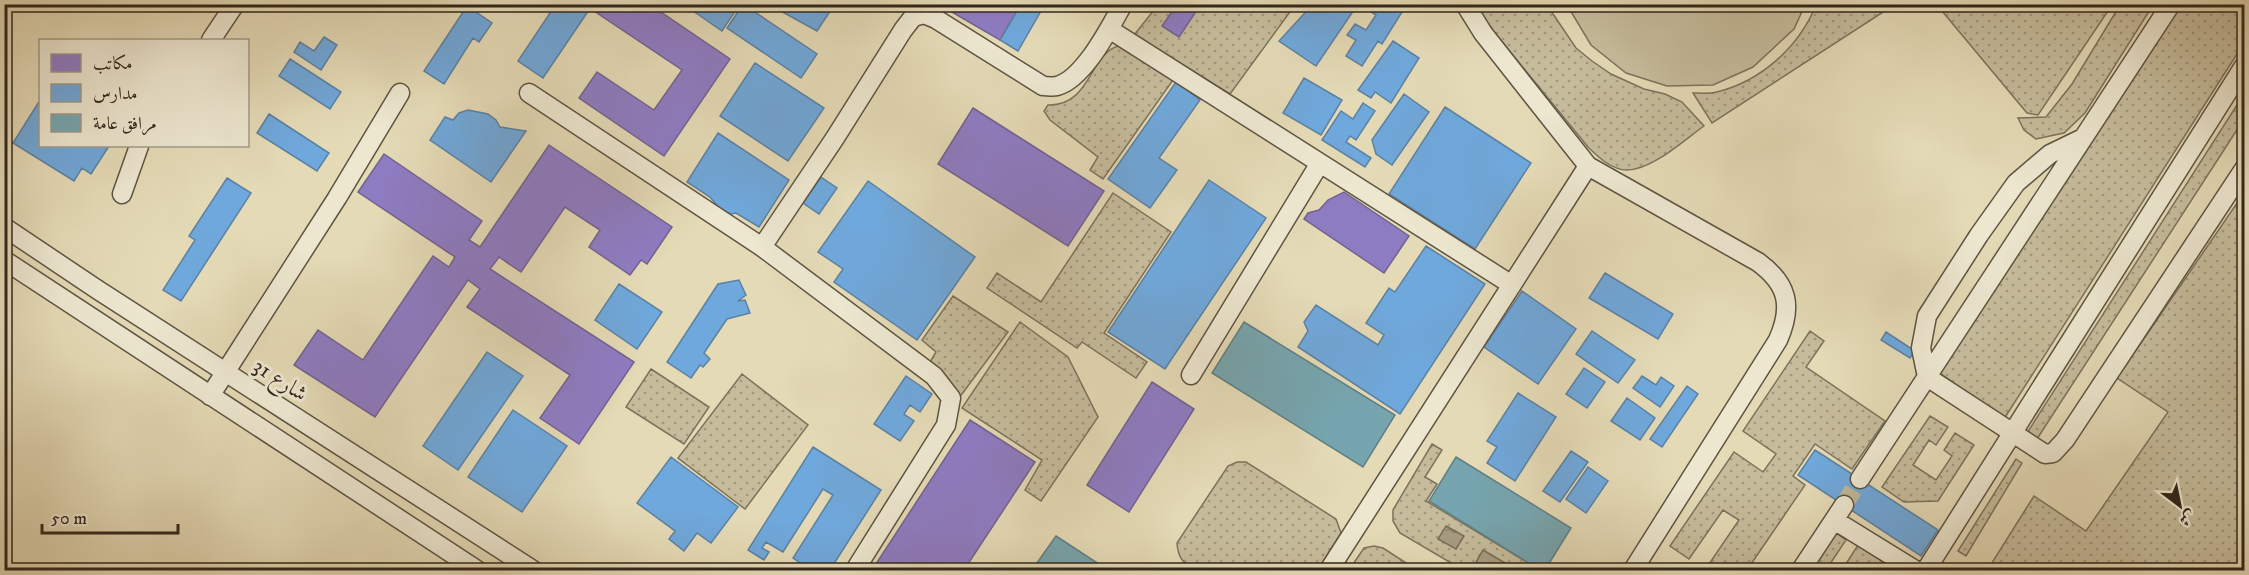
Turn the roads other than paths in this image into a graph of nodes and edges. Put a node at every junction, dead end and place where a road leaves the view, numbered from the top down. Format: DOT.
graph roads {
  1 [pos="1124,4"];
  2 [pos="1465,4"];
  3 [pos="2171,4"];
  4 [pos="236,5"];
  5 [pos="1109,29"];
  6 [pos="212,39"];
  7 [pos="2244,66"];
  8 [pos="400,93"];
  9 [pos="529,93"];
  10 [pos="2083,138"];
  11 [pos="139,147"];
  12 [pos="1320,163"];
  13 [pos="1588,166"];
  14 [pos="2244,169"];
  15 [pos="122,194"];
  16 [pos="4,227"];
  17 [pos="762,247"];
  18 [pos="4,260"];
  19 [pos="1512,285"];
  20 [pos="227,372"];
  21 [pos="1191,375"];
  22 [pos="1927,377"];
  23 [pos="210,396"];
  24 [pos="2013,433"];
  25 [pos="1860,480"];
  26 [pos="477,570"];
  27 [pos="533,570"];
  28 [pos="855,570"];
  29 [pos="1329,570"];
  30 [pos="1634,570"];
  31 [pos="1801,570"];
  32 [pos="1915,570"];
  33 [pos="1926,570"];
  1 -- 5 [label="street"];
  2 -- 13 [label="street"];
  3 -- 10 [label="street"];
  4 -- 6 [label="street"];
  5 -- 12 [label="street"];
  5 -- 17 [label="street"];
  7 -- 24 [label="street"];
  8 -- 20 [label="street"];
  9 -- 17 [label="street"];
  10 -- 22 [label="street"];
  10 -- 22 [label="street"];
  11 -- 15 [label="street"];
  12 -- 19 [label="street"];
  12 -- 21 [label="street"];
  13 -- 19 [label="street"];
  13 -- 30 [label="street"];
  14 -- 24 [label="street"];
  16 -- 20 [label="street, شارع 31"];
  17 -- 28 [label="street"];
  18 -- 23 [label="street"];
  19 -- 29 [label="street"];
  20 -- 23 [label="street"];
  20 -- 27 [label="street, شارع 31"];
  22 -- 24 [label="street"];
  22 -- 25 [label="street"];
  23 -- 26 [label="street"];
  24 -- 33 [label="street"];
  31 -- 32 [label="street"];
}
